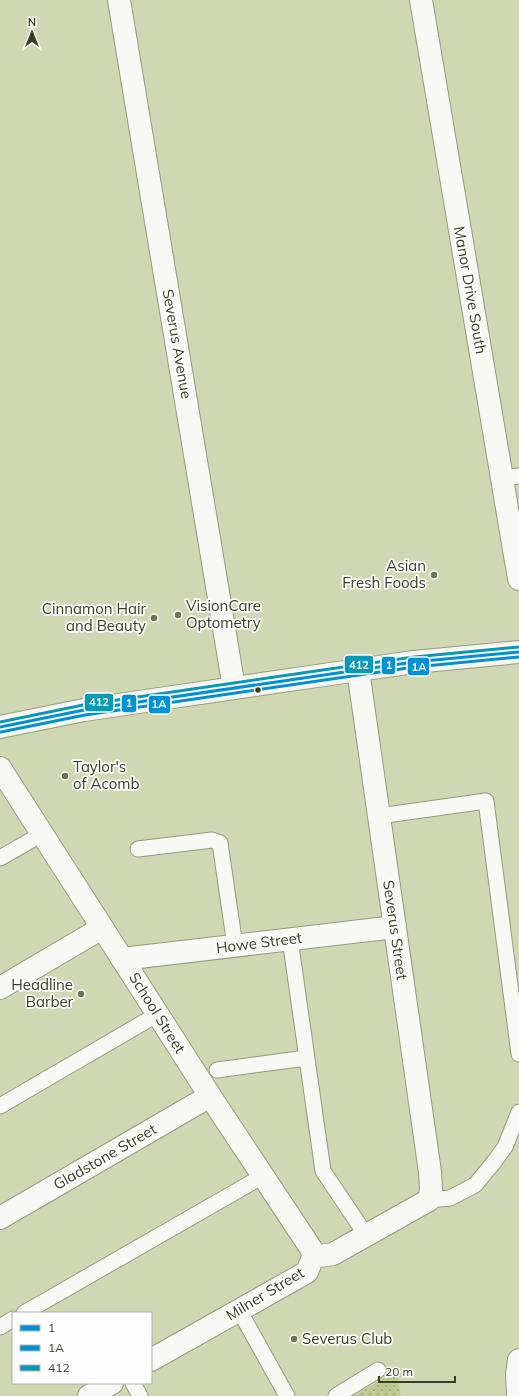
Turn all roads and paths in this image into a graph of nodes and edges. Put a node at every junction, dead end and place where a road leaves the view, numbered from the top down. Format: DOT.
graph roads {
  1 [pos="119,0"];
  2 [pos="421,0"];
  3 [pos="510,477"];
  4 [pos="519,579"];
  5 [pos="505,618"];
  6 [pos="519,618"];
  7 [pos="519,652"];
  8 [pos="358,670"];
  9 [pos="234,688"];
  10 [pos="0,727"];
  11 [pos="0,768"];
  12 [pos="379,816"];
  13 [pos="42,834"];
  14 [pos="138,849"];
  15 [pos="0,858"];
  16 [pos="395,927"];
  17 [pos="102,928"];
  18 [pos="290,939"];
  19 [pos="235,946"];
  20 [pos="122,959"];
  21 [pos="0,988"];
  22 [pos="158,1014"];
  23 [pos="519,1054"];
  24 [pos="306,1058"];
  25 [pos="217,1070"];
  26 [pos="210,1096"];
  27 [pos="0,1106"];
  28 [pos="519,1112"];
  29 [pos="263,1176"];
  30 [pos="468,1188"];
  31 [pos="430,1195"];
  32 [pos="519,1208"];
  33 [pos="0,1218"];
  34 [pos="366,1235"];
  35 [pos="313,1257"];
  36 [pos="239,1310"];
  37 [pos="26,1312"];
  38 [pos="12,1320"];
  39 [pos="0,1327"];
  40 [pos="152,1359"];
  41 [pos="519,1360"];
  42 [pos="378,1370"];
  43 [pos="110,1384"];
  44 [pos="134,1384"];
  45 [pos="89,1396"];
  46 [pos="140,1396"];
  47 [pos="287,1396"];
  48 [pos="336,1396"];
  49 [pos="518,1396"];
  1 -- 9 [label="street, Severus Avenue"];
  2 -- 3 [label="street, Manor Drive South"];
  3 -- 4 [label="street, Manor Drive South"];
  5 -- 6 [label="path"];
  7 -- 8 [label="main road"];
  8 -- 9 [label="main road"];
  8 -- 12 [label="street, Severus Street"];
  9 -- 10 [label="main road"];
  11 -- 13 [label="street, School Street"];
  12 -- 16 [label="street, Severus Street"];
  12 -- 23 [label="lane"];
  13 -- 15 [label="lane"];
  13 -- 17 [label="street, School Street"];
  14 -- 19 [label="lane"];
  16 -- 18 [label="street, Howe Street"];
  16 -- 31 [label="street, Severus Street"];
  17 -- 20 [label="street, School Street"];
  17 -- 21 [label="street"];
  18 -- 19 [label="street, Howe Street"];
  18 -- 24 [label="lane"];
  19 -- 20 [label="street, Howe Street"];
  20 -- 22 [label="street, School Street"];
  22 -- 26 [label="street, School Street"];
  22 -- 27 [label="lane"];
  24 -- 25 [label="lane"];
  24 -- 34 [label="lane"];
  26 -- 29 [label="street, School Street"];
  26 -- 33 [label="street, Gladstone Street"];
  28 -- 30 [label="lane"];
  29 -- 35 [label="street, School Street"];
  29 -- 37 [label="lane"];
  30 -- 31 [label="lane"];
  30 -- 32 [label="path"];
  31 -- 34 [label="street, Milner Street"];
  34 -- 35 [label="street, Milner Street"];
  35 -- 36 [label="street, Milner Street"];
  36 -- 40 [label="street, Milner Street"];
  36 -- 47 [label="lane"];
  38 -- 39 [label="lane"];
  41 -- 49 [label="street"];
  42 -- 48 [label="lane"];
  43 -- 45 [label="street"];
  44 -- 46 [label="lane"];
}
